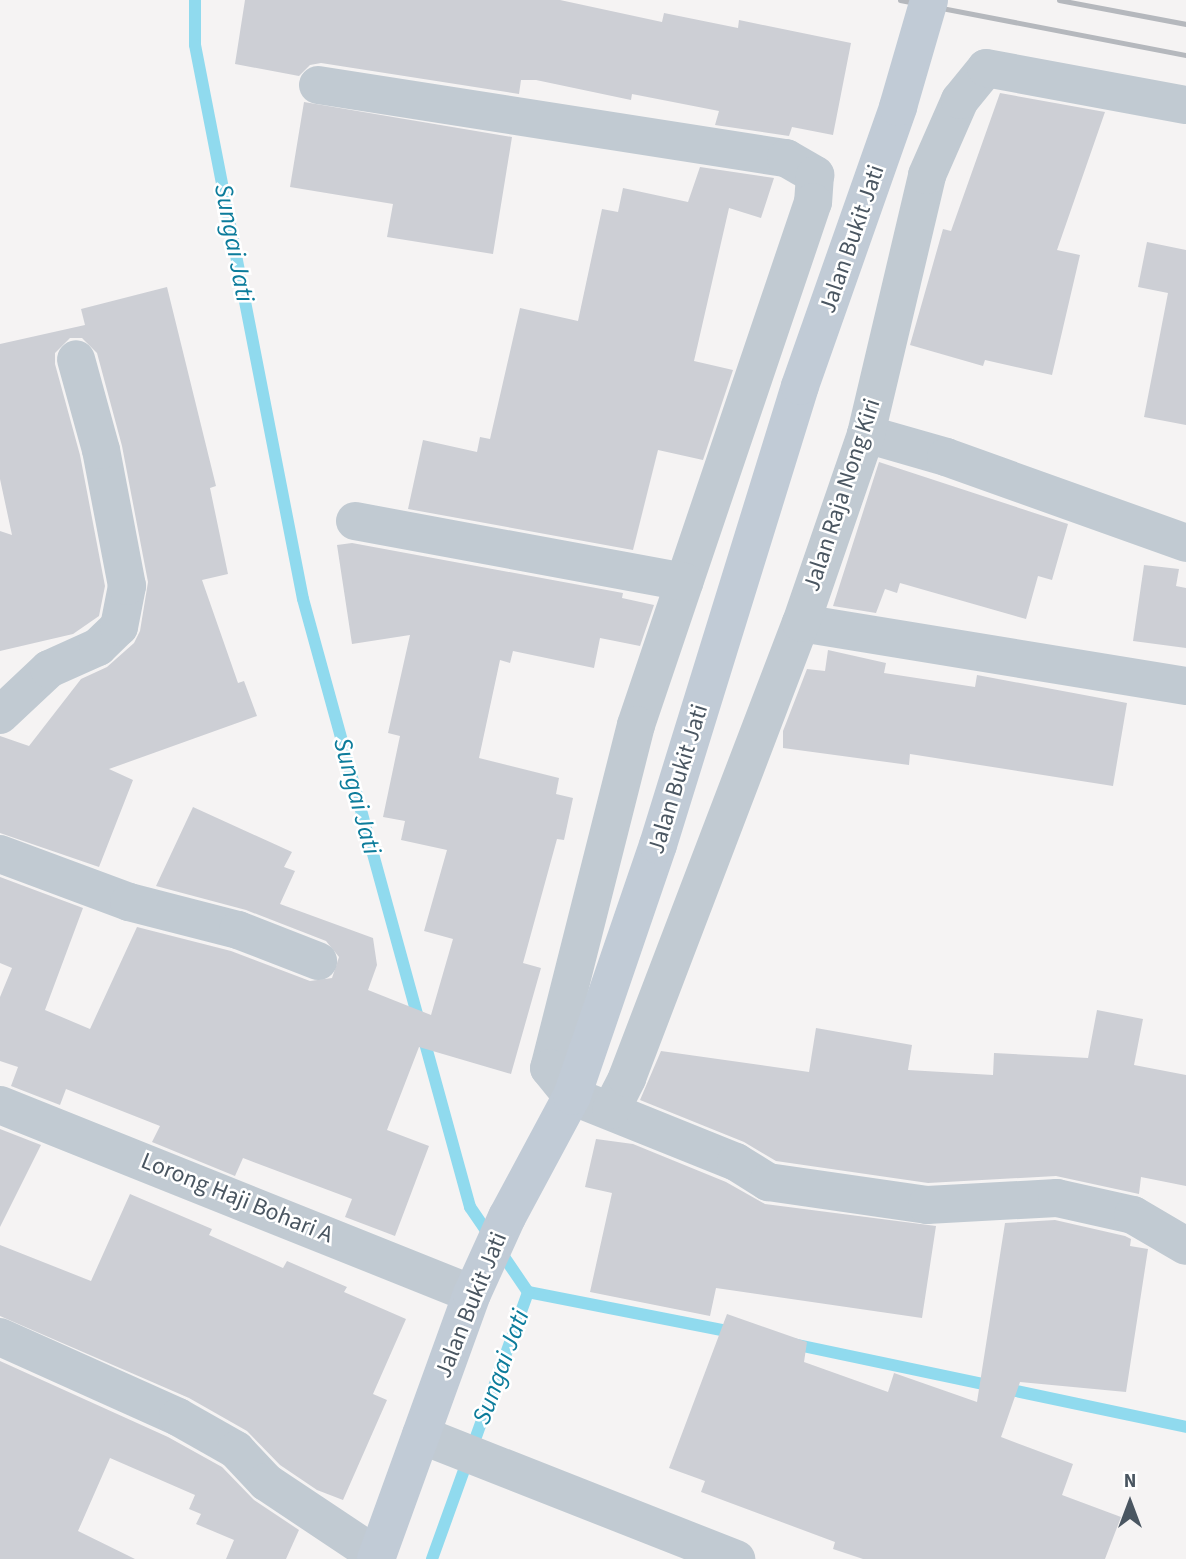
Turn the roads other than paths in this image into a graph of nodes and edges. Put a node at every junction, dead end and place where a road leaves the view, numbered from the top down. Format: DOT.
graph roads {
  1 [pos="929,0"];
  2 [pos="318,85"];
  3 [pos="1186,105"];
  4 [pos="76,359"];
  5 [pos="866,433"];
  6 [pos="355,521"];
  7 [pos="1186,543"];
  8 [pos="684,582"];
  9 [pos="801,624"];
  10 [pos="1186,685"];
  11 [pos="0,715"];
  12 [pos="0,855"];
  13 [pos="318,961"];
  14 [pos="572,1096"];
  15 [pos="0,1105"];
  16 [pos="611,1110"];
  17 [pos="1186,1246"];
  18 [pos="477,1285"];
  19 [pos="0,1337"];
  20 [pos="421,1435"];
  21 [pos="376,1557"];
  22 [pos="736,1559"];
  1 -- 14 [label="street, Jalan Bukit Jati, bridge"];
  2 -- 8 [label="street"];
  3 -- 5 [label="street, Jalan Raja Nong Kiri"];
  4 -- 11 [label="street"];
  5 -- 7 [label="street"];
  5 -- 9 [label="street, Jalan Raja Nong Kiri"];
  6 -- 8 [label="street"];
  8 -- 14 [label="street"];
  9 -- 10 [label="street"];
  9 -- 16 [label="street, Jalan Raja Nong Kiri"];
  12 -- 13 [label="street"];
  14 -- 16 [label="street"];
  14 -- 18 [label="street, Jalan Bukit Jati"];
  15 -- 18 [label="street, Lorong Haji Bohari A"];
  16 -- 17 [label="street"];
  18 -- 20 [label="street, Jalan Bukit Jati"];
  19 -- 21 [label="street"];
  20 -- 21 [label="street, Jalan Bukit Jati"];
  20 -- 22 [label="street"];
}
